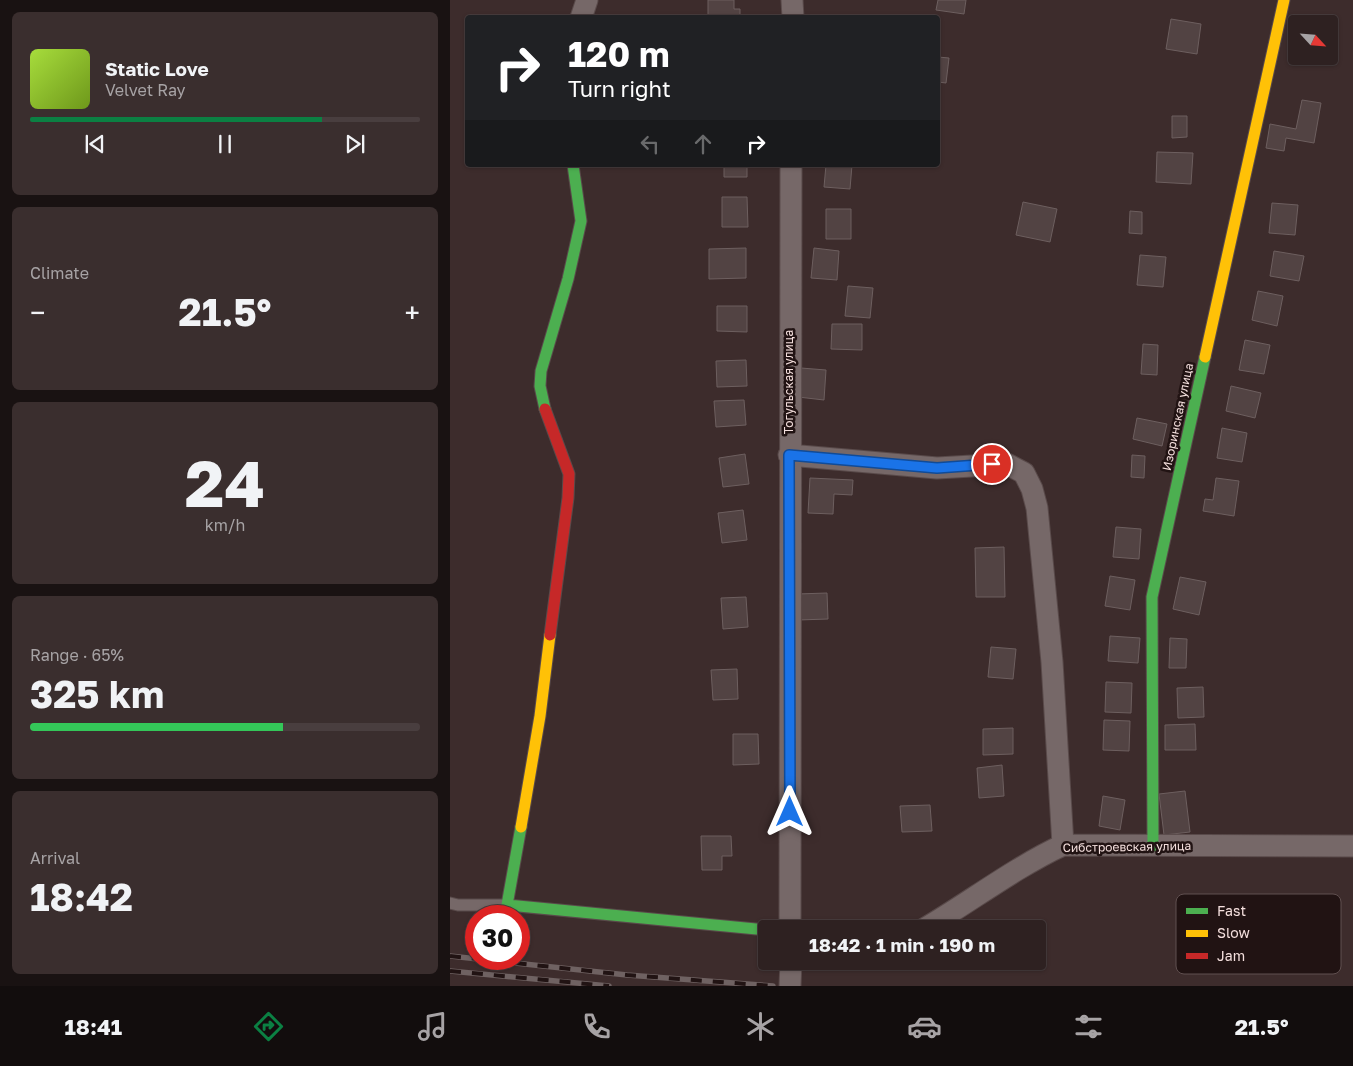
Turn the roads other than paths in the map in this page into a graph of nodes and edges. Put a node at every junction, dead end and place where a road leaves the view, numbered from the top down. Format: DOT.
graph roads {
  1 [pos="587,0"];
  2 [pos="792,0"];
  3 [pos="1284,0"];
  4 [pos="582,15"];
  5 [pos="793,15"];
  6 [pos="573,167"];
  7 [pos="791,167"];
  8 [pos="789,455"];
  9 [pos="1063,846"];
  10 [pos="1152,846"];
  11 [pos="1353,846"];
  12 [pos="450,903"];
  13 [pos="465,905"];
  14 [pos="507,905"];
  15 [pos="530,907"];
  16 [pos="790,920"];
  17 [pos="939,920"];
  18 [pos="758,929"];
  19 [pos="791,970"];
  20 [pos="790,986"];
  1 -- 4 [label="street"];
  2 -- 5 [label="street"];
  3 -- 10 [label="street, Изоринская улица"];
  6 -- 14 [label="street"];
  7 -- 8 [label="street, Тогульская улица"];
  8 -- 9 [label="street"];
  8 -- 16 [label="street, Тогульская улица"];
  9 -- 10 [label="street, Сибстроевская улица"];
  9 -- 17 [label="street, Сибстроевская улица"];
  10 -- 11 [label="street, Сибстроевская улица"];
  12 -- 13 [label="lane"];
  15 -- 18 [label="street"];
  19 -- 20 [label="street"];
}
